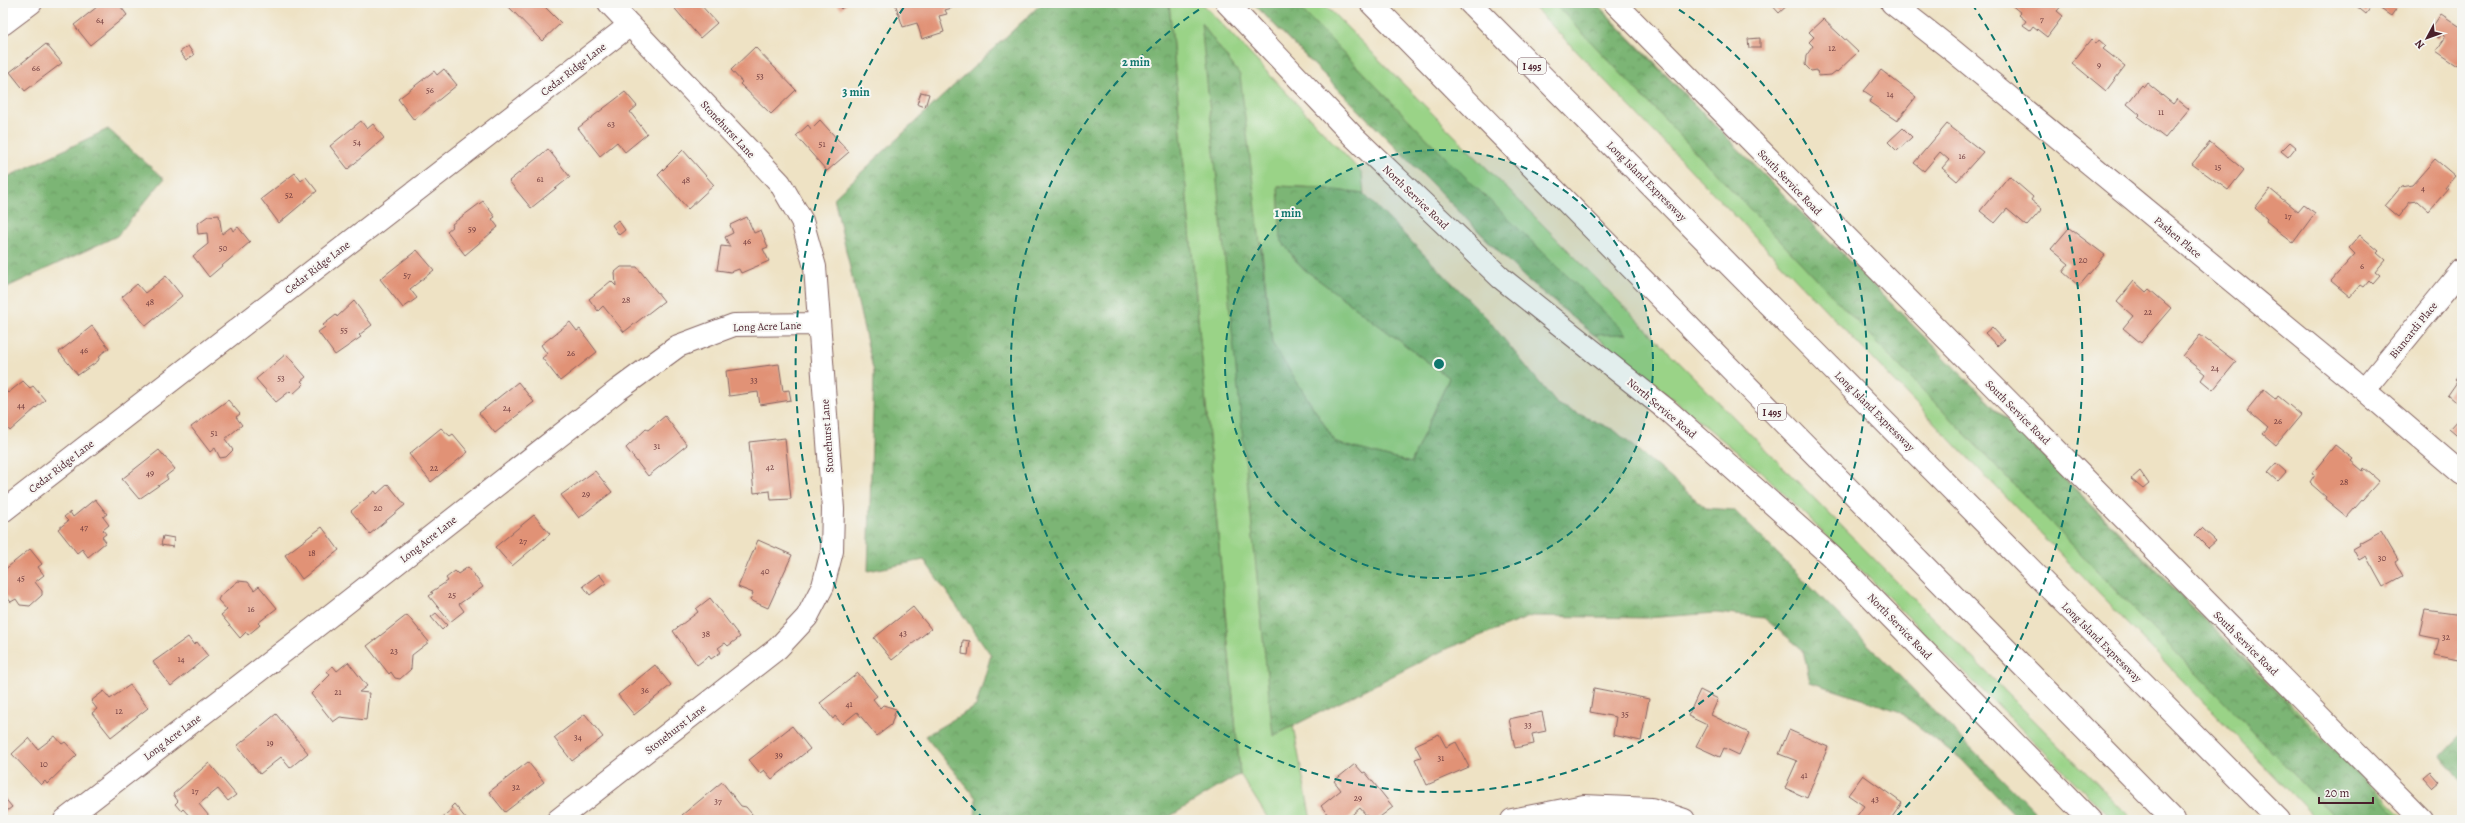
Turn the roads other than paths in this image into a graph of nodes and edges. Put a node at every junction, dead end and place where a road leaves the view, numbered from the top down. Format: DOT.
graph roads {
  1 [pos="31,3"];
  2 [pos="609,3"];
  3 [pos="1227,3"];
  4 [pos="1371,3"];
  5 [pos="1470,3"];
  6 [pos="1476,3"];
  7 [pos="1615,3"];
  8 [pos="1892,3"];
  9 [pos="3,24"];
  10 [pos="630,25"];
  11 [pos="1494,27"];
  12 [pos="2462,270"];
  13 [pos="819,324"];
  14 [pos="2364,390"];
  15 [pos="2462,474"];
  16 [pos="3,511"];
  17 [pos="65,820"];
  18 [pos="558,820"];
  19 [pos="1512,820"];
  20 [pos="1684,820"];
  21 [pos="2090,820"];
  22 [pos="2174,820"];
  23 [pos="2279,820"];
  24 [pos="2422,820"];
  1 -- 9 [label="main road"];
  2 -- 10 [label="main road, Stonehurst Lane"];
  3 -- 21 [label="main road, North Service Road"];
  4 -- 22 [label="main road, I 495"];
  5 -- 11 [label="main road, Long Island Expressway / I 495"];
  6 -- 11 [label="main road"];
  7 -- 24 [label="main road, South Service Road"];
  8 -- 14 [label="main road, Pashen Place"];
  10 -- 13 [label="main road, Stonehurst Lane"];
  10 -- 16 [label="main road, Cedar Ridge Lane"];
  11 -- 23 [label="main road, Long Island Expressway / I 495"];
  12 -- 14 [label="main road, Biancardi Place"];
  13 -- 17 [label="main road, Long Acre Lane"];
  13 -- 18 [label="main road, Stonehurst Lane"];
  14 -- 15 [label="main road, Pashen Place"];
  19 -- 20 [label="main road"];
}
